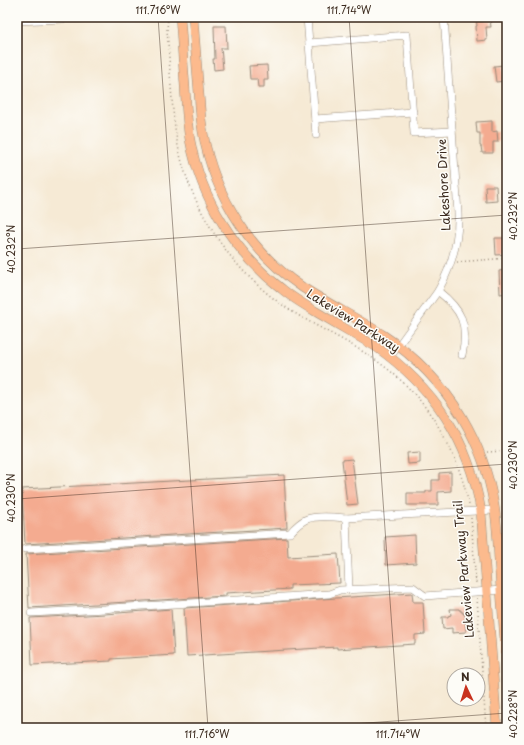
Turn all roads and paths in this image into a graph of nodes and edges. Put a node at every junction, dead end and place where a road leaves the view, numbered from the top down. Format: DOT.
graph roads {
  1 [pos="110,17"];
  2 [pos="168,17"];
  3 [pos="180,17"];
  4 [pos="193,17"];
  5 [pos="307,17"];
  6 [pos="444,17"];
  7 [pos="17,21"];
  8 [pos="309,43"];
  9 [pos="413,112"];
  10 [pos="315,119"];
  11 [pos="452,131"];
  12 [pos="316,136"];
  13 [pos="507,258"];
  14 [pos="452,262"];
  15 [pos="438,291"];
  16 [pos="398,346"];
  17 [pos="462,355"];
  18 [pos="390,357"];
  19 [pos="495,510"];
  20 [pos="481,511"];
  21 [pos="470,512"];
  22 [pos="346,518"];
  23 [pos="25,549"];
  24 [pos="349,589"];
  25 [pos="501,590"];
  26 [pos="487,591"];
  27 [pos="476,592"];
  28 [pos="31,613"];
  29 [pos="507,670"];
  30 [pos="486,728"];
  31 [pos="497,728"];
  1 -- 7 [label="street"];
  2 -- 21 [label="path, Lakeview Parkway Trail"];
  3 -- 18 [label="main road, Lakeview Parkway"];
  4 -- 16 [label="main road, Lakeview Parkway"];
  5 -- 8 [label="street"];
  6 -- 11 [label="street, Lakeshore Drive"];
  8 -- 9 [label="street"];
  8 -- 10 [label="street"];
  9 -- 10 [label="street"];
  9 -- 11 [label="street"];
  10 -- 12 [label="street"];
  11 -- 14 [label="street, Lakeshore Drive"];
  13 -- 14 [label="path"];
  14 -- 15 [label="street, Lakeshore Drive"];
  15 -- 16 [label="street, Lakeshore Drive"];
  15 -- 17 [label="street"];
  16 -- 18 [label="street, Lakeshore Drive"];
  16 -- 19 [label="main road, Lakeview Parkway"];
  18 -- 20 [label="main road, Lakeview Parkway"];
  19 -- 20 [label="street"];
  19 -- 25 [label="main road, Lakeview Parkway"];
  20 -- 21 [label="street"];
  20 -- 26 [label="main road, Lakeview Parkway"];
  21 -- 22 [label="street"];
  21 -- 27 [label="path, Lakeview Parkway Trail"];
  22 -- 23 [label="street"];
  22 -- 24 [label="street"];
  24 -- 27 [label="street"];
  24 -- 28 [label="street"];
  25 -- 26 [label="street"];
  25 -- 29 [label="main road, Lakeview Parkway"];
  26 -- 27 [label="street"];
  26 -- 31 [label="main road, Lakeview Parkway"];
  27 -- 30 [label="path, Lakeview Parkway Trail"];
}
